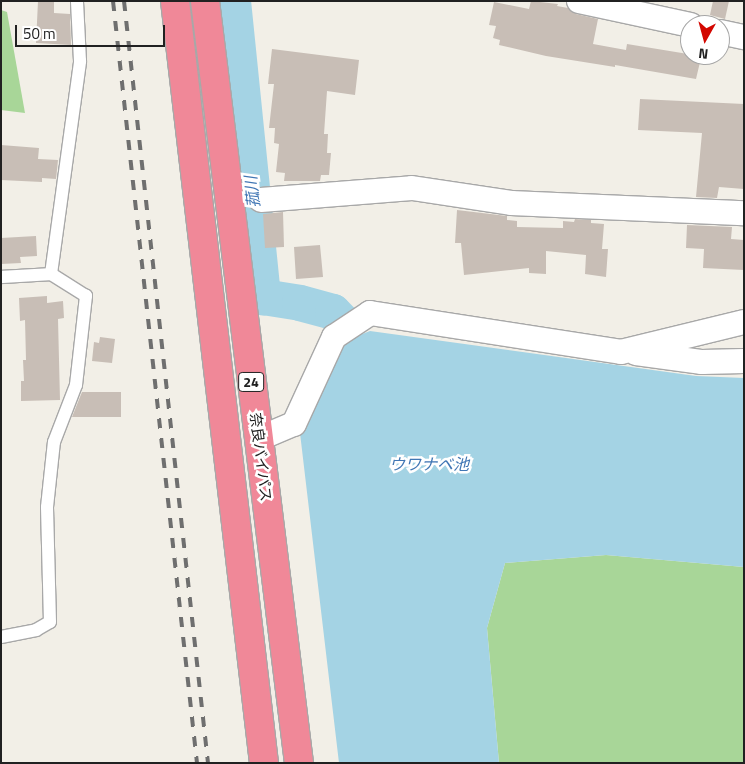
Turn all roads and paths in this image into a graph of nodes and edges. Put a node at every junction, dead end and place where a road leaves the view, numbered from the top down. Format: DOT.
graph roads {
  1 [pos="77,1"];
  2 [pos="175,1"];
  3 [pos="205,1"];
  4 [pos="579,1"];
  5 [pos="680,23"];
  6 [pos="730,34"];
  7 [pos="744,37"];
  8 [pos="261,200"];
  9 [pos="744,213"];
  10 [pos="50,274"];
  11 [pos="1,277"];
  12 [pos="744,322"];
  13 [pos="621,352"];
  14 [pos="744,361"];
  15 [pos="258,439"];
  16 [pos="1,636"];
  17 [pos="264,763"];
  18 [pos="299,763"];
  1 -- 10 [label="lane"];
  2 -- 17 [label="highway, 24"];
  3 -- 15 [label="highway, 奈良バイパス / 24"];
  4 -- 5 [label="street"];
  6 -- 7 [label="street"];
  8 -- 9 [label="street"];
  10 -- 11 [label="lane"];
  10 -- 16 [label="lane"];
  12 -- 13 [label="street"];
  13 -- 14 [label="street"];
  13 -- 15 [label="street"];
  15 -- 18 [label="highway, 奈良バイパス / 24"];
}
